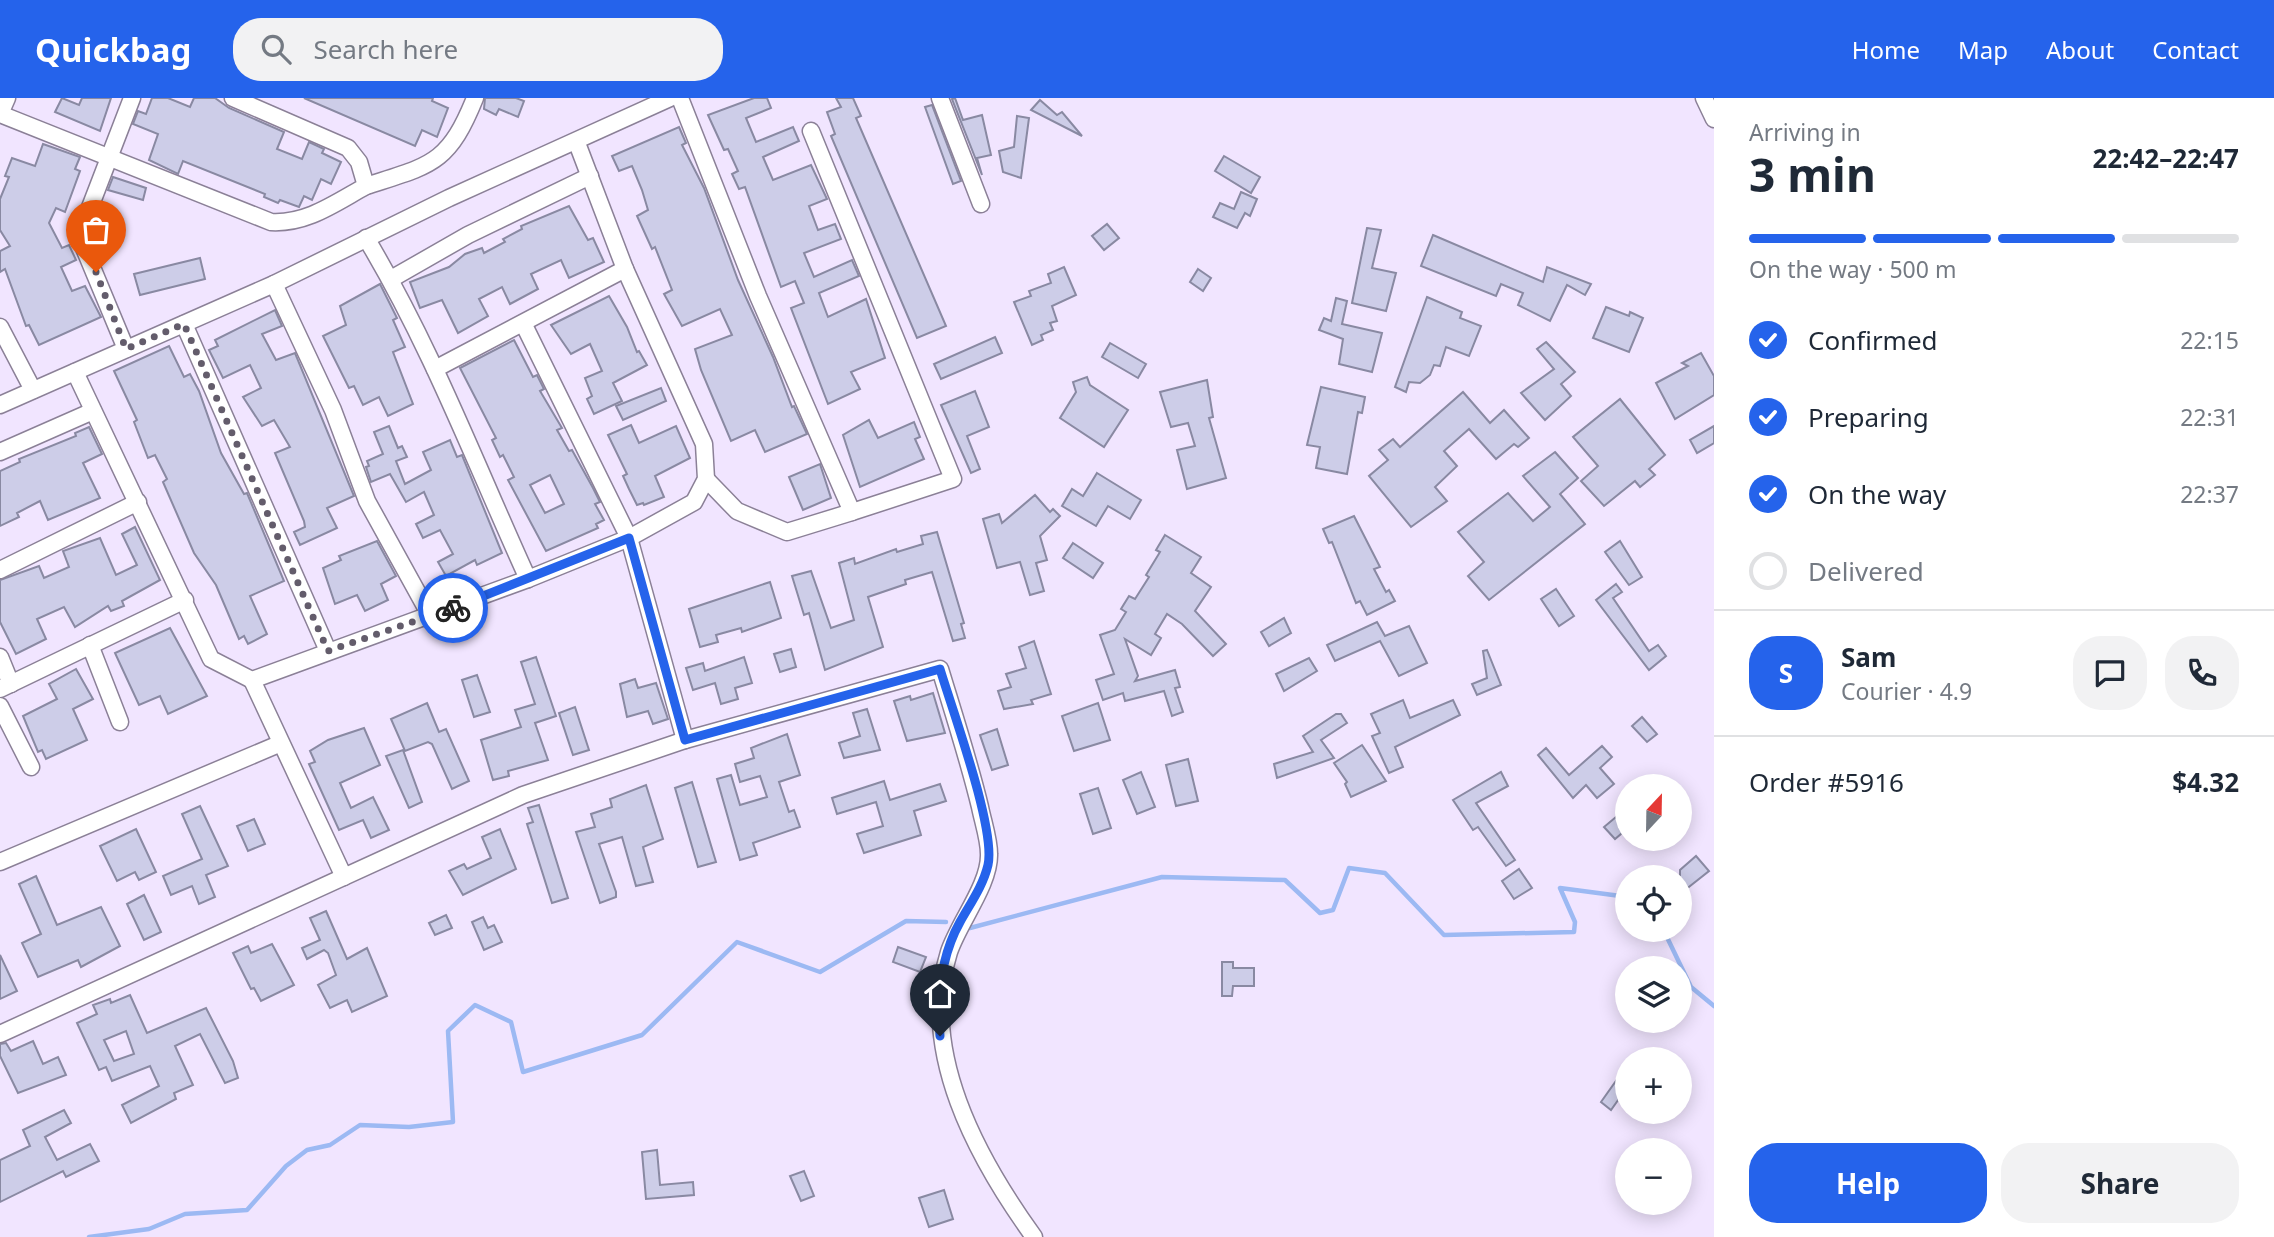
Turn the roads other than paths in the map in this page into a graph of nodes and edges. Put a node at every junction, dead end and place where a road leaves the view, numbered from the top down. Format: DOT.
graph roads {
  1 [pos="7,98"];
  2 [pos="132,98"];
  3 [pos="233,98"];
  4 [pos="475,98"];
  5 [pos="670,98"];
  6 [pos="680,98"];
  7 [pos="940,98"];
  8 [pos="1704,98"];
  9 [pos="0,114"];
  10 [pos="1714,119"];
  11 [pos="811,131"];
  12 [pos="577,143"];
  13 [pos="108,158"];
  14 [pos="590,176"];
  15 [pos="366,186"];
  16 [pos="981,204"];
  17 [pos="366,238"];
  18 [pos="625,269"];
  19 [pos="391,279"];
  20 [pos="274,284"];
  21 [pos="184,324"];
  22 [pos="524,325"];
  23 [pos="0,327"];
  24 [pos="126,349"];
  25 [pos="435,369"];
  26 [pos="75,372"];
  27 [pos="33,390"];
  28 [pos="0,405"];
  29 [pos="93,411"];
  30 [pos="0,452"];
  31 [pos="706,479"];
  32 [pos="138,502"];
  33 [pos="852,512"];
  34 [pos="629,538"];
  35 [pos="0,570"];
  36 [pos="528,579"];
  37 [pos="184,600"];
  38 [pos="431,617"];
  39 [pos="90,645"];
  40 [pos="328,651"];
  41 [pos="0,657"];
  42 [pos="252,680"];
  43 [pos="6,686"];
  44 [pos="0,706"];
  45 [pos="120,722"];
  46 [pos="685,740"];
  47 [pos="279,744"];
  48 [pos="31,766"];
  49 [pos="0,862"];
  50 [pos="344,877"];
  51 [pos="0,1034"];
  52 [pos="1034,1237"];
  1 -- 9 [label="street"];
  2 -- 13 [label="street"];
  3 -- 15 [label="street"];
  4 -- 15 [label="street"];
  5 -- 12 [label="street"];
  6 -- 33 [label="street"];
  7 -- 16 [label="street"];
  8 -- 10 [label="street"];
  9 -- 13 [label="street"];
  11 -- 33 [label="street"];
  12 -- 14 [label="street"];
  12 -- 17 [label="street"];
  13 -- 15 [label="street"];
  13 -- 24 [label="street"];
  14 -- 18 [label="street"];
  14 -- 19 [label="street"];
  17 -- 19 [label="street"];
  17 -- 20 [label="street"];
  18 -- 22 [label="street"];
  18 -- 31 [label="street"];
  19 -- 25 [label="street"];
  20 -- 21 [label="street"];
  20 -- 38 [label="street"];
  21 -- 24 [label="street"];
  21 -- 40 [label="street"];
  22 -- 25 [label="street"];
  22 -- 34 [label="street"];
  23 -- 27 [label="street"];
  24 -- 26 [label="street"];
  25 -- 36 [label="street"];
  26 -- 27 [label="street"];
  26 -- 29 [label="street"];
  27 -- 28 [label="street"];
  29 -- 30 [label="street"];
  29 -- 32 [label="street"];
  31 -- 33 [label="street"];
  31 -- 34 [label="street"];
  32 -- 35 [label="street"];
  32 -- 37 [label="street"];
  34 -- 36 [label="street"];
  34 -- 46 [label="street"];
  36 -- 38 [label="street"];
  37 -- 39 [label="street"];
  37 -- 42 [label="street"];
  38 -- 40 [label="street"];
  39 -- 43 [label="street"];
  39 -- 45 [label="street"];
  40 -- 42 [label="street"];
  41 -- 43 [label="street"];
  42 -- 47 [label="street"];
  44 -- 48 [label="street"];
  46 -- 50 [label="street"];
  46 -- 52 [label="street"];
  47 -- 49 [label="street"];
  47 -- 50 [label="street"];
  50 -- 51 [label="street"];
}
